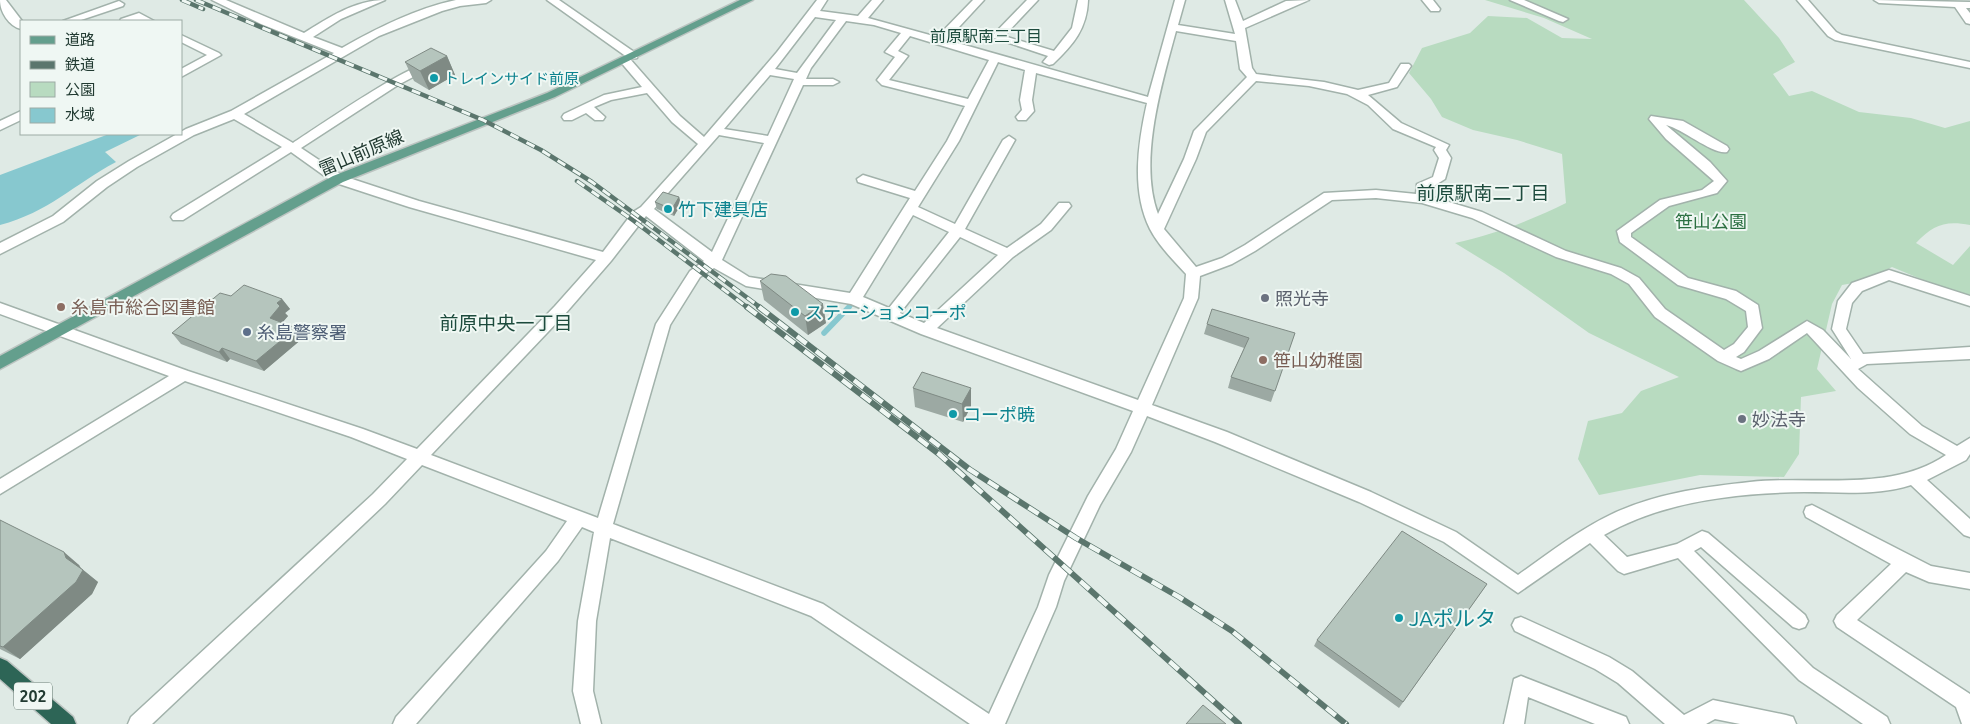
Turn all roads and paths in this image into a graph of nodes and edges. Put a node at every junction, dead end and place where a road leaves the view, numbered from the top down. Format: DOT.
graph roads {
  1 [pos="1,0"];
  2 [pos="216,0"];
  3 [pos="380,0"];
  4 [pos="424,0"];
  5 [pos="486,0"];
  6 [pos="552,0"];
  7 [pos="748,0"];
  8 [pos="822,0"];
  9 [pos="878,0"];
  10 [pos="979,0"];
  11 [pos="1033,0"];
  12 [pos="1083,0"];
  13 [pos="1180,0"];
  14 [pos="1230,0"];
  15 [pos="1304,0"];
  16 [pos="1427,0"];
  17 [pos="1515,0"];
  18 [pos="1802,0"];
  19 [pos="1879,0"];
  20 [pos="119,4"];
  21 [pos="1958,4"];
  22 [pos="1970,5"];
  23 [pos="1435,9"];
  24 [pos="433,11"];
  25 [pos="813,13"];
  26 [pos="844,17"];
  27 [pos="1563,19"];
  28 [pos="71,20"];
  29 [pos="128,20"];
  30 [pos="147,20"];
  31 [pos="860,20"];
  32 [pos="1970,21"];
  33 [pos="20,25"];
  34 [pos="1172,27"];
  35 [pos="908,32"];
  36 [pos="1239,32"];
  37 [pos="305,37"];
  38 [pos="182,38"];
  39 [pos="939,42"];
  40 [pos="342,52"];
  41 [pos="1056,55"];
  42 [pos="629,58"];
  43 [pos="995,58"];
  44 [pos="437,61"];
  45 [pos="1970,65"];
  46 [pos="1405,66"];
  47 [pos="1036,69"];
  48 [pos="766,71"];
  49 [pos="182,73"];
  50 [pos="1253,77"];
  51 [pos="800,80"];
  52 [pos="833,82"];
  53 [pos="651,89"];
  54 [pos="1356,94"];
  55 [pos="1151,101"];
  56 [pos="972,104"];
  57 [pos="587,108"];
  58 [pos="235,114"];
  59 [pos="20,116"];
  60 [pos="568,117"];
  61 [pos="600,117"];
  62 [pos="1022,117"];
  63 [pos="0,126"];
  64 [pos="186,128"];
  65 [pos="715,131"];
  66 [pos="176,135"];
  67 [pos="772,140"];
  68 [pos="1009,140"];
  69 [pos="704,142"];
  70 [pos="292,147"];
  71 [pos="1723,148"];
  72 [pos="338,179"];
  73 [pos="863,179"];
  74 [pos="1423,199"];
  75 [pos="913,202"];
  76 [pos="1064,206"];
  77 [pos="646,210"];
  78 [pos="178,217"];
  79 [pos="1157,229"];
  80 [pos="958,230"];
  81 [pos="0,250"];
  82 [pos="1008,254"];
  83 [pos="606,258"];
  84 [pos="715,260"];
  85 [pos="1192,273"];
  86 [pos="854,299"];
  87 [pos="1970,301"];
  88 [pos="0,308"];
  89 [pos="891,315"];
  90 [pos="61,329"];
  91 [pos="926,330"];
  92 [pos="1970,353"];
  93 [pos="1723,357"];
  94 [pos="0,363"];
  95 [pos="1854,364"];
  96 [pos="183,375"];
  97 [pos="1141,408"];
  98 [pos="1965,450"];
  99 [pos="419,458"];
  100 [pos="1913,477"];
  101 [pos="0,487"];
  102 [pos="1812,512"];
  103 [pos="578,519"];
  104 [pos="604,529"];
  105 [pos="1970,530"];
  106 [pos="1592,534"];
  107 [pos="1681,550"];
  108 [pos="1904,563"];
  109 [pos="1970,581"];
  110 [pos="1799,621"];
  111 [pos="1521,625"];
  112 [pos="0,668"];
  113 [pos="1970,719"];
  114 [pos="66,724"];
  115 [pos="138,724"];
  116 [pos="403,724"];
  117 [pos="591,724"];
  118 [pos="988,724"];
  119 [pos="994,724"];
  120 [pos="1514,724"];
  121 [pos="1619,724"];
  122 [pos="1680,724"];
  123 [pos="1688,724"];
  124 [pos="1786,724"];
  125 [pos="1880,724"];
  1 -- 33 [label="street"];
  2 -- 37 [label="street"];
  3 -- 37 [label="street"];
  4 -- 24 [label="street"];
  5 -- 24 [label="street"];
  6 -- 42 [label="street"];
  7 -- 42 [label="main road, 雷山前原線"];
  8 -- 25 [label="street"];
  9 -- 31 [label="street"];
  10 -- 39 [label="street"];
  11 -- 41 [label="street"];
  12 -- 41 [label="street"];
  13 -- 34 [label="street"];
  14 -- 36 [label="street"];
  15 -- 36 [label="street"];
  16 -- 23 [label="street"];
  17 -- 27 [label="street"];
  18 -- 45 [label="street"];
  19 -- 21 [label="street"];
  20 -- 28 [label="street"];
  21 -- 22 [label="street"];
  21 -- 32 [label="street"];
  24 -- 40 [label="street"];
  25 -- 26 [label="street"];
  25 -- 48 [label="street"];
  26 -- 31 [label="street"];
  26 -- 51 [label="street"];
  29 -- 30 [label="street"];
  31 -- 35 [label="street"];
  34 -- 36 [label="street"];
  34 -- 55 [label="street"];
  35 -- 39 [label="street"];
  35 -- 56 [label="street"];
  36 -- 50 [label="street"];
  37 -- 40 [label="street"];
  38 -- 49 [label="street"];
  39 -- 43 [label="street"];
  40 -- 58 [label="street"];
  41 -- 47 [label="street"];
  42 -- 53 [label="street"];
  42 -- 72 [label="main road, 雷山前原線"];
  43 -- 47 [label="street"];
  43 -- 56 [label="street"];
  44 -- 70 [label="street"];
  46 -- 54 [label="street"];
  47 -- 55 [label="street"];
  47 -- 62 [label="street"];
  48 -- 51 [label="street"];
  48 -- 65 [label="street"];
  50 -- 54 [label="street"];
  50 -- 79 [label="street"];
  51 -- 52 [label="street"];
  51 -- 67 [label="street"];
  53 -- 57 [label="street"];
  53 -- 69 [label="street"];
  54 -- 74 [label="street"];
  55 -- 79 [label="street"];
  56 -- 75 [label="street"];
  57 -- 60 [label="street"];
  57 -- 61 [label="street"];
  58 -- 64 [label="street"];
  58 -- 70 [label="street"];
  59 -- 63 [label="street"];
  65 -- 67 [label="street"];
  65 -- 69 [label="street"];
  66 -- 81 [label="street"];
  67 -- 84 [label="street"];
  68 -- 80 [label="street"];
  69 -- 77 [label="street"];
  70 -- 72 [label="street"];
  70 -- 78 [label="street"];
  71 -- 93 [label="street"];
  72 -- 83 [label="street"];
  72 -- 90 [label="main road, 雷山前原線"];
  73 -- 75 [label="street"];
  74 -- 85 [label="street"];
  74 -- 93 [label="street"];
  75 -- 80 [label="street"];
  75 -- 86 [label="street"];
  76 -- 82 [label="street"];
  77 -- 83 [label="street"];
  77 -- 84 [label="street"];
  79 -- 85 [label="street"];
  80 -- 82 [label="street"];
  80 -- 89 [label="street"];
  82 -- 91 [label="street"];
  83 -- 99 [label="street"];
  84 -- 86 [label="street"];
  84 -- 104 [label="street"];
  85 -- 97 [label="street"];
  86 -- 89 [label="street"];
  87 -- 95 [label="street"];
  88 -- 90 [label="street"];
  89 -- 91 [label="street"];
  90 -- 94 [label="main road, 雷山前原線"];
  90 -- 96 [label="street"];
  91 -- 97 [label="street"];
  92 -- 95 [label="street"];
  93 -- 95 [label="street"];
  95 -- 98 [label="street"];
  96 -- 99 [label="street"];
  96 -- 101 [label="street"];
  97 -- 106 [label="street"];
  97 -- 119 [label="street"];
  98 -- 100 [label="street"];
  99 -- 103 [label="street"];
  99 -- 115 [label="street"];
  100 -- 105 [label="street"];
  100 -- 106 [label="street"];
  102 -- 108 [label="street"];
  103 -- 104 [label="street"];
  103 -- 116 [label="street"];
  104 -- 117 [label="street"];
  104 -- 118 [label="street"];
  106 -- 107 [label="street"];
  107 -- 110 [label="street"];
  107 -- 125 [label="street"];
  108 -- 109 [label="street"];
  108 -- 113 [label="street"];
  111 -- 122 [label="street"];
  112 -- 114 [label="highway, 202"];
  120 -- 121 [label="street"];
  123 -- 124 [label="street"];
}
